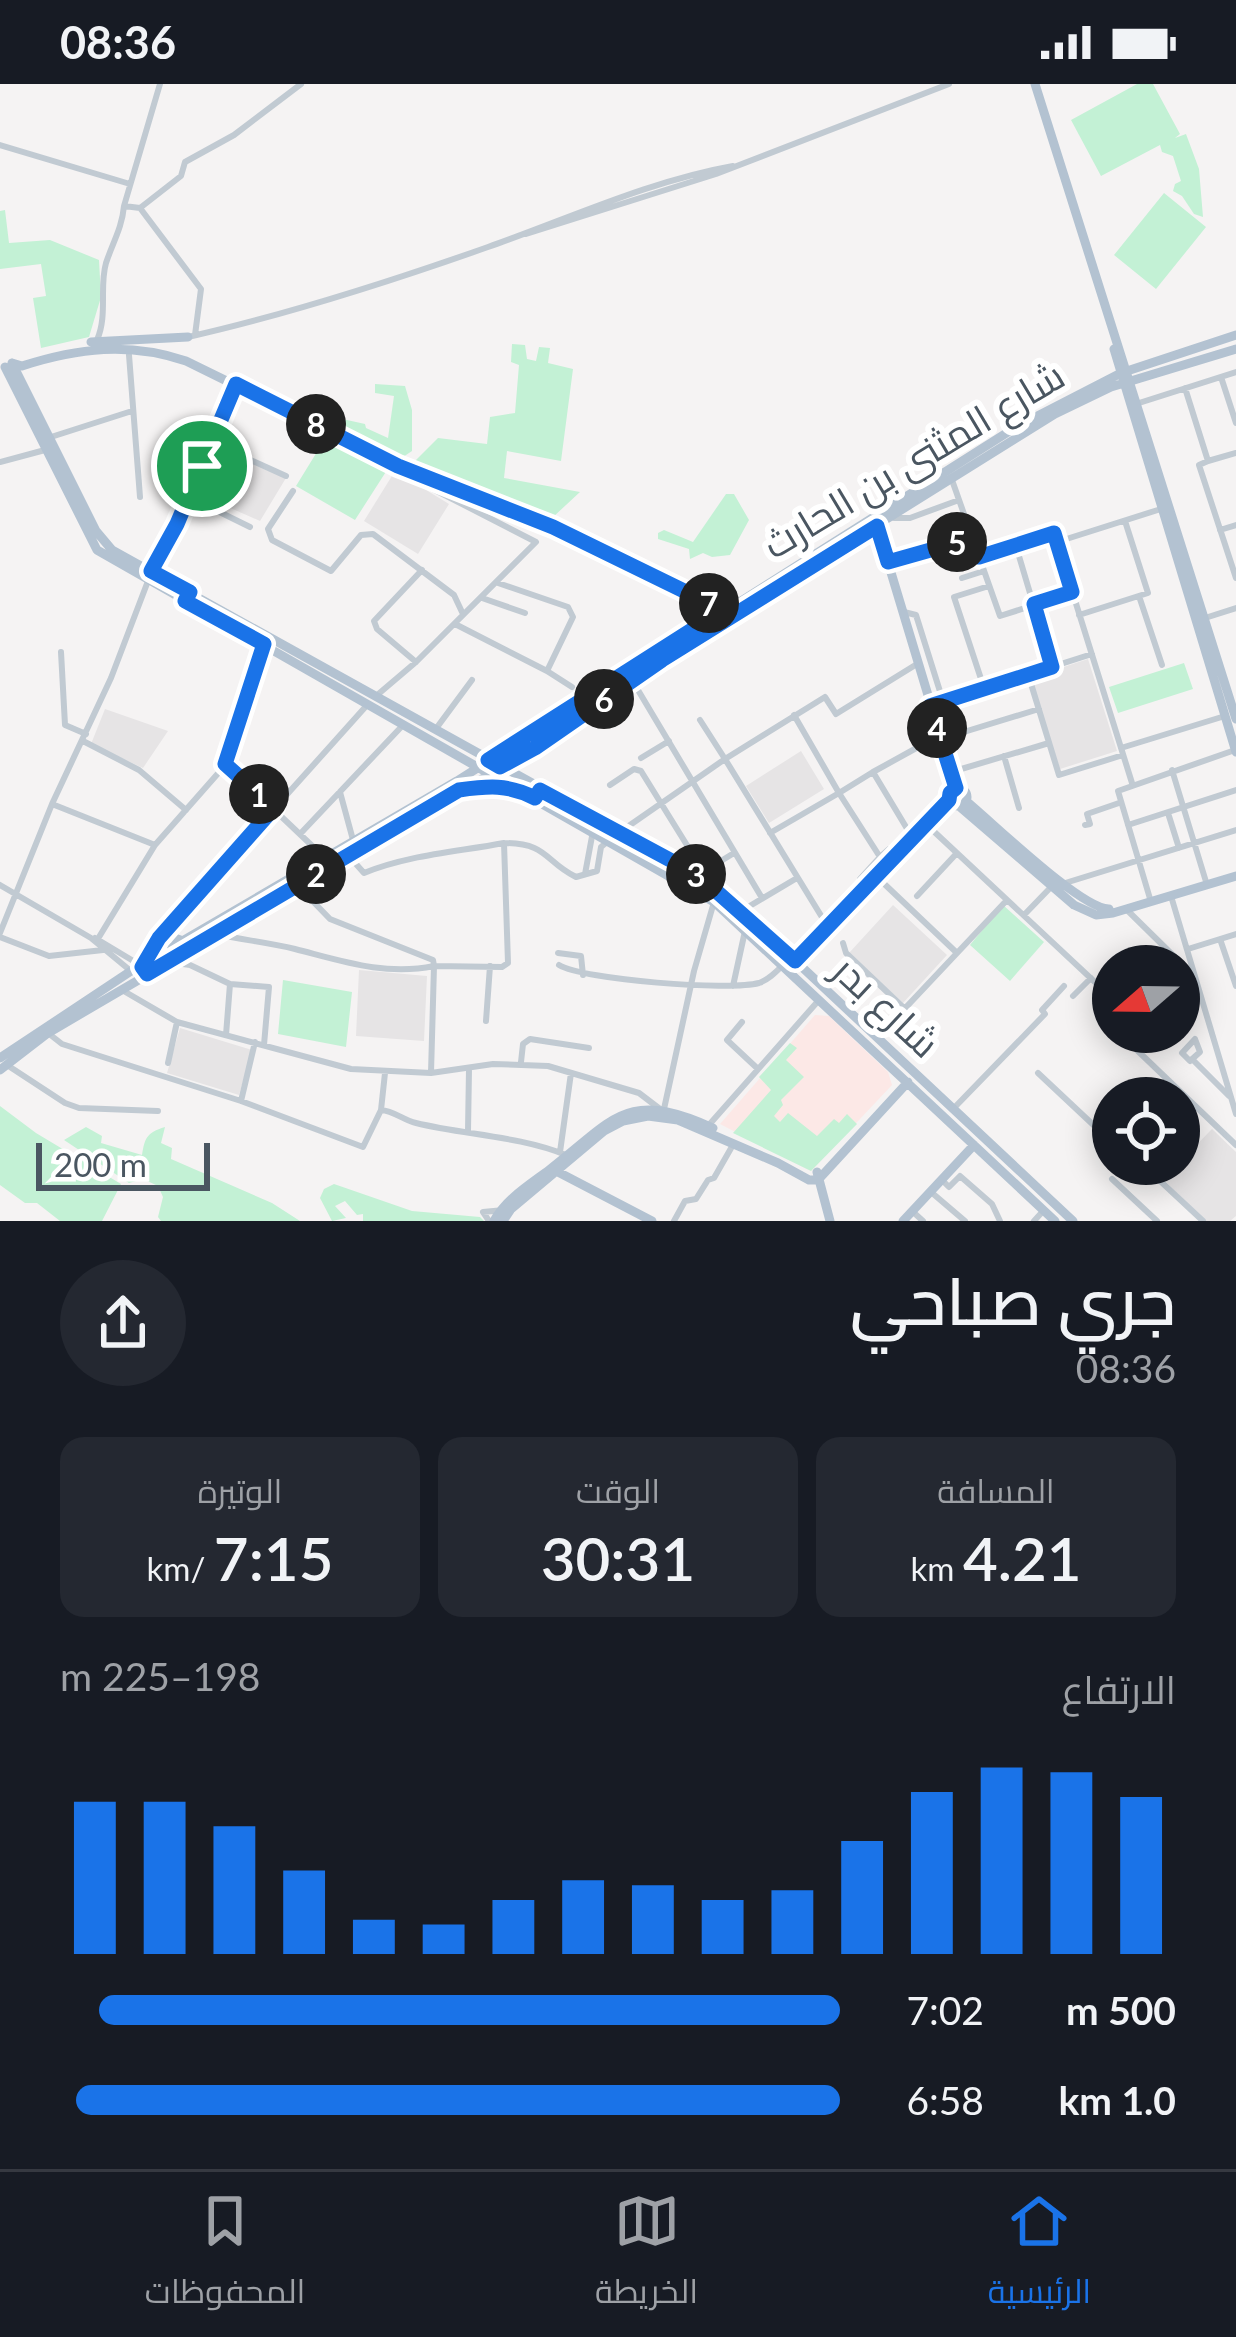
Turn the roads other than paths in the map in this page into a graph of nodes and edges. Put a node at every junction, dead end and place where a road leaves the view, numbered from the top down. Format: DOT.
graph roads {
  1 [pos="160,84"];
  2 [pos="301,84"];
  3 [pos="949,84"];
  4 [pos="1035,84"];
  5 [pos="0,145"];
  6 [pos="130,184"];
  7 [pos="124,206"];
  8 [pos="140,208"];
  9 [pos="1236,335"];
  10 [pos="191,336"];
  11 [pos="97,341"];
  12 [pos="1236,349"];
  13 [pos="129,355"];
  14 [pos="6,366"];
  15 [pos="1236,372"];
  16 [pos="1126,377"];
  17 [pos="1221,377"];
  18 [pos="236,384"];
  19 [pos="1185,388"];
  20 [pos="1089,396"];
  21 [pos="1138,403"];
  22 [pos="132,411"];
  23 [pos="1136,419"];
  24 [pos="1236,423"];
  25 [pos="52,436"];
  26 [pos="213,443"];
  27 [pos="48,449"];
  28 [pos="1236,453"];
  29 [pos="1208,461"];
  30 [pos="0,462"];
  31 [pos="286,476"];
  32 [pos="952,481"];
  33 [pos="429,488"];
  34 [pos="293,490"];
  35 [pos="187,496"];
  36 [pos="140,497"];
  37 [pos="959,500"];
  38 [pos="1161,509"];
  39 [pos="891,518"];
  40 [pos="1125,521"];
  41 [pos="1236,525"];
  42 [pos="250,526"];
  43 [pos="877,526"];
  44 [pos="1220,530"];
  45 [pos="973,538"];
  46 [pos="1057,542"];
  47 [pos="1016,546"];
  48 [pos="979,557"];
  49 [pos="888,562"];
  50 [pos="422,570"];
  51 [pos="984,571"];
  52 [pos="150,576"];
  53 [pos="962,578"];
  54 [pos="1236,578"];
  55 [pos="497,583"];
  56 [pos="989,586"];
  57 [pos="1072,592"];
  58 [pos="187,596"];
  59 [pos="1139,596"];
  60 [pos="482,598"];
  61 [pos="1034,604"];
  62 [pos="1236,608"];
  63 [pos="723,610"];
  64 [pos="462,612"];
  65 [pos="902,612"];
  66 [pos="525,613"];
  67 [pos="1079,615"];
  68 [pos="1205,618"];
  69 [pos="455,624"];
  70 [pos="264,644"];
  71 [pos="61,652"];
  72 [pos="1092,654"];
  73 [pos="416,662"];
  74 [pos="917,664"];
  75 [pos="1162,665"];
  76 [pos="1052,667"];
  77 [pos="548,671"];
  78 [pos="1228,672"];
  79 [pos="1028,674"];
  80 [pos="472,680"];
  81 [pos="632,680"];
  82 [pos="572,687"];
  83 [pos="984,688"];
  84 [pos="372,700"];
  85 [pos="944,701"];
  86 [pos="930,706"];
  87 [pos="1039,709"];
  88 [pos="794,716"];
  89 [pos="1230,717"];
  90 [pos="700,720"];
  91 [pos="404,724"];
  92 [pos="435,730"];
  93 [pos="85,737"];
  94 [pos="940,737"];
  95 [pos="669,741"];
  96 [pos="1049,743"];
  97 [pos="516,744"];
  98 [pos="535,748"];
  99 [pos="471,751"];
  100 [pos="1122,751"];
  101 [pos="1236,751"];
  102 [pos="452,752"];
  103 [pos="1004,756"];
  104 [pos="641,758"];
  105 [pos="725,759"];
  106 [pos="225,764"];
  107 [pos="489,767"];
  108 [pos="1172,770"];
  109 [pos="873,772"];
  110 [pos="951,772"];
  111 [pos="524,781"];
  112 [pos="692,782"];
  113 [pos="1132,783"];
  114 [pos="458,785"];
  115 [pos="610,785"];
  116 [pos="512,786"];
  117 [pos="1236,790"];
  118 [pos="340,792"];
  119 [pos="839,793"];
  120 [pos="537,794"];
  121 [pos="958,802"];
  122 [pos="1121,802"];
  123 [pos="52,804"];
  124 [pos="661,804"];
  125 [pos="274,808"];
  126 [pos="1019,808"];
  127 [pos="1183,808"];
  128 [pos="186,810"];
  129 [pos="1168,813"];
  130 [pos="925,824"];
  131 [pos="1085,825"];
  132 [pos="1128,825"];
  133 [pos="1236,830"];
  134 [pos="593,831"];
  135 [pos="620,832"];
  136 [pos="770,832"];
  137 [pos="301,833"];
  138 [pos="912,837"];
  139 [pos="609,840"];
  140 [pos="353,841"];
  141 [pos="504,843"];
  142 [pos="1194,843"];
  143 [pos="155,845"];
  144 [pos="1179,848"];
  145 [pos="899,850"];
  146 [pos="734,853"];
  147 [pos="957,853"];
  148 [pos="348,855"];
  149 [pos="880,856"];
  150 [pos="326,858"];
  151 [pos="1139,860"];
  152 [pos="585,874"];
  153 [pos="698,875"];
  154 [pos="875,876"];
  155 [pos="1236,877"];
  156 [pos="796,878"];
  157 [pos="0,885"];
  158 [pos="297,885"];
  159 [pos="1057,885"];
  160 [pos="1208,885"];
  161 [pos="863,889"];
  162 [pos="17,895"];
  163 [pos="917,896"];
  164 [pos="1171,896"];
  165 [pos="762,898"];
  166 [pos="1007,899"];
  167 [pos="714,902"];
  168 [pos="1151,902"];
  169 [pos="1123,909"];
  170 [pos="741,910"];
  171 [pos="1024,915"];
  172 [pos="170,925"];
  173 [pos="828,927"];
  174 [pos="745,931"];
  175 [pos="214,934"];
  176 [pos="1236,934"];
  177 [pos="0,935"];
  178 [pos="1220,938"];
  179 [pos="95,940"];
  180 [pos="843,943"];
  181 [pos="1161,945"];
  182 [pos="1186,945"];
  183 [pos="1199,945"];
  184 [pos="184,946"];
  185 [pos="107,949"];
  186 [pos="558,953"];
  187 [pos="957,953"];
  188 [pos="795,961"];
  189 [pos="168,962"];
  190 [pos="190,965"];
  191 [pos="559,965"];
  192 [pos="434,966"];
  193 [pos="490,966"];
  194 [pos="782,966"];
  195 [pos="140,973"];
  196 [pos="583,975"];
  197 [pos="1090,978"];
  198 [pos="230,983"];
  199 [pos="691,986"];
  200 [pos="733,986"];
  201 [pos="1064,986"];
  202 [pos="1236,986"];
  203 [pos="122,990"];
  204 [pos="1200,994"];
  205 [pos="1073,996"];
  206 [pos="819,1000"];
  207 [pos="904,1009"];
  208 [pos="486,1021"];
  209 [pos="177,1022"];
  210 [pos="742,1022"];
  211 [pos="1211,1031"];
  212 [pos="48,1033"];
  213 [pos="226,1035"];
  214 [pos="878,1038"];
  215 [pos="259,1043"];
  216 [pos="589,1048"];
  217 [pos="1140,1053"];
  218 [pos="521,1062"];
  219 [pos="168,1063"];
  220 [pos="2,1064"];
  221 [pos="469,1069"];
  222 [pos="758,1069"];
  223 [pos="1038,1072"];
  224 [pos="1223,1072"];
  225 [pos="385,1073"];
  226 [pos="431,1073"];
  227 [pos="571,1073"];
  228 [pos="1210,1077"];
  229 [pos="908,1082"];
  230 [pos="1232,1099"];
  231 [pos="242,1101"];
  232 [pos="662,1109"];
  233 [pos="953,1109"];
  234 [pos="381,1110"];
  235 [pos="158,1112"];
  236 [pos="1236,1114"];
  237 [pos="1092,1124"];
  238 [pos="708,1126"];
  239 [pos="468,1131"];
  240 [pos="734,1143"];
  241 [pos="1236,1144"];
  242 [pos="974,1145"];
  243 [pos="563,1154"];
  244 [pos="556,1169"];
  245 [pos="814,1176"];
  246 [pos="942,1179"];
  247 [pos="1118,1185"];
  248 [pos="1164,1185"];
  249 [pos="930,1192"];
  250 [pos="1044,1210"];
  251 [pos="912,1211"];
  252 [pos="499,1217"];
  253 [pos="652,1221"];
  254 [pos="674,1221"];
  255 [pos="827,1221"];
  256 [pos="902,1221"];
  257 [pos="923,1221"];
  258 [pos="965,1221"];
  259 [pos="1000,1221"];
  260 [pos="1034,1221"];
  261 [pos="1055,1221"];
  262 [pos="1073,1221"];
  263 [pos="1157,1221"];
  264 [pos="1203,1221"];
  1 -- 6 [label="street"];
  2 -- 8 [label="street"];
  3 -- 10 [label="street"];
  4 -- 16 [label="main road"];
  5 -- 6 [label="street"];
  6 -- 7 [label="street"];
  7 -- 8 [label="street"];
  7 -- 11 [label="street"];
  8 -- 10 [label="street"];
  9 -- 16 [label="main road, شارع المثنى بن الحارث"];
  10 -- 11 [label="main road"];
  11 -- 14 [label="main road"];
  12 -- 16 [label="main road, شارع المثنى بن الحارث"];
  13 -- 22 [label="street"];
  14 -- 18 [label="main road"];
  14 -- 25 [label="main road"];
  14 -- 27 [label="main road"];
  15 -- 17 [label="street"];
  16 -- 20 [label="main road, شارع المثنى بن الحارث"];
  16 -- 21 [label="main road"];
  16 -- 23 [label="main road"];
  16 -- 63 [label="main road, شارع المثنى بن الحارث"];
  17 -- 19 [label="street"];
  17 -- 24 [label="street"];
  18 -- 26 [label="street"];
  18 -- 63 [label="main road"];
  19 -- 21 [label="street"];
  19 -- 29 [label="street"];
  20 -- 23 [label="main road"];
  20 -- 32 [label="main road, شارع المثنى بن الحارث"];
  21 -- 68 [label="main road"];
  22 -- 25 [label="street"];
  22 -- 36 [label="street"];
  23 -- 38 [label="main road"];
  25 -- 52 [label="main road"];
  26 -- 31 [label="street"];
  26 -- 35 [label="street"];
  27 -- 30 [label="street"];
  27 -- 52 [label="main road"];
  28 -- 29 [label="street"];
  29 -- 44 [label="street"];
  32 -- 37 [label="street"];
  32 -- 39 [label="main road, شارع المثنى بن الحارث"];
  33 -- 55 [label="street"];
  34 -- 50 [label="street"];
  35 -- 42 [label="street"];
  35 -- 52 [label="street"];
  37 -- 39 [label="street"];
  37 -- 45 [label="street"];
  38 -- 40 [label="street"];
  38 -- 89 [label="main road"];
  39 -- 43 [label="main road, شارع المثنى بن الحارث"];
  40 -- 46 [label="street"];
  40 -- 59 [label="street"];
  41 -- 44 [label="street"];
  43 -- 49 [label="main road"];
  43 -- 81 [label="main road, شارع المثنى بن الحارث"];
  44 -- 54 [label="street"];
  45 -- 48 [label="street"];
  45 -- 49 [label="street"];
  46 -- 47 [label="street"];
  46 -- 57 [label="street"];
  47 -- 48 [label="street"];
  47 -- 61 [label="street"];
  48 -- 51 [label="street"];
  49 -- 65 [label="main road"];
  50 -- 64 [label="street"];
  50 -- 73 [label="street"];
  51 -- 53 [label="street"];
  51 -- 56 [label="street"];
  52 -- 58 [label="main road"];
  52 -- 93 [label="street"];
  55 -- 60 [label="street"];
  55 -- 77 [label="street"];
  56 -- 61 [label="street"];
  56 -- 83 [label="street"];
  57 -- 61 [label="street"];
  57 -- 67 [label="street"];
  58 -- 70 [label="main road"];
  58 -- 84 [label="main road"];
  59 -- 67 [label="street"];
  59 -- 75 [label="street"];
  60 -- 64 [label="street"];
  60 -- 66 [label="street"];
  61 -- 76 [label="street"];
  62 -- 68 [label="street"];
  63 -- 97 [label="main road, شارع المثنى بن الحارث"];
  64 -- 69 [label="street"];
  65 -- 74 [label="main road"];
  65 -- 85 [label="street"];
  67 -- 72 [label="street"];
  68 -- 78 [label="main road"];
  69 -- 73 [label="street"];
  69 -- 77 [label="street"];
  70 -- 84 [label="main road"];
  70 -- 106 [label="street"];
  71 -- 93 [label="street"];
  72 -- 76 [label="street"];
  72 -- 100 [label="street"];
  73 -- 84 [label="street"];
  74 -- 86 [label="main road"];
  74 -- 88 [label="street"];
  76 -- 79 [label="street"];
  77 -- 82 [label="street"];
  78 -- 89 [label="main road"];
  79 -- 83 [label="street"];
  79 -- 87 [label="street"];
  80 -- 92 [label="street"];
  81 -- 95 [label="street"];
  81 -- 98 [label="main road, شارع المثنى بن الحارث"];
  83 -- 85 [label="street"];
  84 -- 91 [label="main road"];
  84 -- 92 [label="main road"];
  84 -- 125 [label="street"];
  85 -- 86 [label="street"];
  86 -- 94 [label="main road"];
  87 -- 94 [label="street"];
  87 -- 96 [label="street"];
  88 -- 105 [label="street"];
  88 -- 119 [label="street"];
  89 -- 100 [label="street"];
  89 -- 101 [label="main road"];
  90 -- 105 [label="street"];
  91 -- 102 [label="main road"];
  91 -- 118 [label="street"];
  92 -- 99 [label="main road"];
  93 -- 123 [label="street"];
  93 -- 128 [label="street"];
  94 -- 109 [label="street"];
  94 -- 110 [label="main road"];
  95 -- 104 [label="street"];
  95 -- 112 [label="street"];
  96 -- 100 [label="street"];
  96 -- 103 [label="street"];
  97 -- 99 [label="main road"];
  97 -- 107 [label="main road, شارع المثنى بن الحارث"];
  98 -- 107 [label="main road, شارع المثنى بن الحارث"];
  98 -- 111 [label="main road"];
  99 -- 107 [label="main road"];
  100 -- 113 [label="street"];
  101 -- 108 [label="street"];
  102 -- 107 [label="main road"];
  102 -- 114 [label="main road"];
  103 -- 110 [label="street"];
  103 -- 126 [label="street"];
  105 -- 112 [label="street"];
  105 -- 136 [label="street"];
  106 -- 125 [label="street"];
  106 -- 128 [label="street"];
  107 -- 111 [label="main road, شارع بدر"];
  107 -- 114 [label="main road"];
  107 -- 116 [label="main road, شارع بدر"];
  108 -- 113 [label="street"];
  108 -- 127 [label="street"];
  109 -- 119 [label="street"];
  109 -- 138 [label="street"];
  110 -- 121 [label="main road"];
  111 -- 120 [label="main road, شارع بدر"];
  112 -- 124 [label="street"];
  112 -- 146 [label="street"];
  113 -- 122 [label="street"];
  114 -- 116 [label="main road"];
  114 -- 140 [label="main road"];
  114 -- 148 [label="main road"];
  115 -- 124 [label="street"];
  116 -- 120 [label="main road, شارع بدر"];
  117 -- 127 [label="street"];
  118 -- 137 [label="street"];
  118 -- 140 [label="street"];
  119 -- 136 [label="street"];
  119 -- 149 [label="street"];
  120 -- 134 [label="main road, شارع بدر"];
  120 -- 135 [label="main road, شارع بدر"];
  121 -- 130 [label="main road"];
  121 -- 159 [label="main road"];
  122 -- 131 [label="street"];
  122 -- 132 [label="street"];
  123 -- 143 [label="street"];
  123 -- 162 [label="street"];
  124 -- 135 [label="street"];
  124 -- 153 [label="street"];
  125 -- 137 [label="street"];
  125 -- 172 [label="street"];
  127 -- 129 [label="street"];
  127 -- 142 [label="street"];
  128 -- 143 [label="street"];
  129 -- 132 [label="street"];
  129 -- 144 [label="street"];
  130 -- 138 [label="main road"];
  130 -- 147 [label="street"];
  132 -- 151 [label="street"];
  133 -- 142 [label="street"];
  134 -- 139 [label="main road, شارع بدر"];
  134 -- 152 [label="street"];
  135 -- 153 [label="main road, شارع بدر"];
  136 -- 156 [label="street"];
  137 -- 150 [label="street"];
  138 -- 145 [label="main road"];
  139 -- 152 [label="street"];
  139 -- 167 [label="main road, شارع بدر"];
  140 -- 150 [label="main road"];
  141 -- 148 [label="street"];
  141 -- 152 [label="street"];
  141 -- 193 [label="street"];
  142 -- 144 [label="street"];
  142 -- 160 [label="street"];
  143 -- 179 [label="street"];
  144 -- 151 [label="street"];
  145 -- 149 [label="street"];
  145 -- 154 [label="main road"];
  146 -- 153 [label="street"];
  146 -- 165 [label="street"];
  147 -- 163 [label="street"];
  147 -- 166 [label="street"];
  148 -- 158 [label="main road"];
  149 -- 161 [label="street"];
  150 -- 184 [label="main road"];
  151 -- 159 [label="street"];
  151 -- 168 [label="street"];
  153 -- 170 [label="main road, شارع بدر"];
  154 -- 161 [label="main road"];
  154 -- 187 [label="street"];
  155 -- 160 [label="main road"];
  156 -- 165 [label="street"];
  156 -- 173 [label="street"];
  157 -- 162 [label="street"];
  158 -- 175 [label="main road"];
  158 -- 192 [label="street"];
  159 -- 169 [label="main road"];
  159 -- 171 [label="street"];
  160 -- 164 [label="main road"];
  161 -- 173 [label="main road"];
  162 -- 177 [label="street"];
  162 -- 179 [label="street"];
  164 -- 168 [label="main road"];
  164 -- 182 [label="street"];
  165 -- 170 [label="street"];
  166 -- 171 [label="street"];
  166 -- 187 [label="street"];
  167 -- 174 [label="main road, شارع بدر"];
  167 -- 199 [label="street"];
  168 -- 169 [label="main road"];
  169 -- 181 [label="street"];
  170 -- 188 [label="main road, شارع بدر"];
  171 -- 197 [label="street"];
  172 -- 184 [label="main road"];
  172 -- 195 [label="street"];
  173 -- 188 [label="main road"];
  174 -- 194 [label="main road, شارع بدر"];
  174 -- 200 [label="street"];
  175 -- 184 [label="main road"];
  175 -- 192 [label="street"];
  176 -- 178 [label="street"];
  177 -- 185 [label="street"];
  178 -- 183 [label="street"];
  178 -- 202 [label="street"];
  179 -- 185 [label="street"];
  179 -- 195 [label="street"];
  180 -- 207 [label="street"];
  184 -- 189 [label="main road"];
  184 -- 190 [label="street"];
  184 -- 195 [label="main road"];
  185 -- 195 [label="street"];
  186 -- 196 [label="street"];
  187 -- 207 [label="street"];
  188 -- 214 [label="main road, شارع بدر"];
  189 -- 190 [label="street"];
  189 -- 195 [label="main road"];
  190 -- 198 [label="street"];
  191 -- 196 [label="street"];
  192 -- 193 [label="street"];
  192 -- 226 [label="street"];
  193 -- 208 [label="street"];
  194 -- 200 [label="street"];
  194 -- 206 [label="main road, شارع بدر"];
  195 -- 203 [label="main road"];
  195 -- 220 [label="main road"];
  196 -- 199 [label="street"];
  197 -- 205 [label="street"];
  198 -- 213 [label="street"];
  198 -- 215 [label="street"];
  199 -- 200 [label="street"];
  199 -- 232 [label="street"];
  201 -- 233 [label="street"];
  203 -- 209 [label="street"];
  203 -- 212 [label="main road"];
  204 -- 211 [label="street"];
  206 -- 222 [label="street"];
  206 -- 229 [label="main road, شارع بدر"];
  207 -- 214 [label="street"];
  209 -- 213 [label="street"];
  209 -- 219 [label="street"];
  210 -- 222 [label="street"];
  211 -- 224 [label="street"];
  211 -- 228 [label="street"];
  212 -- 220 [label="main road"];
  212 -- 231 [label="street"];
  213 -- 215 [label="street"];
  214 -- 229 [label="main road, شارع بدر"];
  215 -- 225 [label="street"];
  215 -- 231 [label="street"];
  216 -- 218 [label="street"];
  217 -- 241 [label="street"];
  218 -- 221 [label="street"];
  218 -- 227 [label="street"];
  220 -- 235 [label="street"];
  221 -- 226 [label="street"];
  221 -- 239 [label="street"];
  222 -- 238 [label="street"];
  223 -- 237 [label="street"];
  224 -- 228 [label="street"];
  224 -- 230 [label="street"];
  225 -- 226 [label="street"];
  225 -- 234 [label="street"];
  227 -- 232 [label="street"];
  227 -- 243 [label="street"];
  228 -- 230 [label="street"];
  229 -- 233 [label="main road, شارع بدر"];
  229 -- 242 [label="main road, شارع بدر"];
  229 -- 245 [label="main road"];
  230 -- 236 [label="street"];
  231 -- 234 [label="street"];
  232 -- 238 [label="main road"];
  232 -- 243 [label="main road"];
  233 -- 262 [label="main road, شارع بدر"];
  234 -- 239 [label="street"];
  238 -- 245 [label="main road"];
  239 -- 243 [label="street"];
  240 -- 244 [label="main road"];
  240 -- 245 [label="main road"];
  240 -- 254 [label="street"];
  242 -- 246 [label="main road"];
  242 -- 250 [label="main road, شارع بدر"];
  243 -- 244 [label="main road"];
  244 -- 252 [label="main road"];
  244 -- 253 [label="main road"];
  245 -- 255 [label="main road"];
  246 -- 249 [label="main road"];
  246 -- 259 [label="street"];
  247 -- 263 [label="street"];
  248 -- 264 [label="street"];
  249 -- 251 [label="main road"];
  249 -- 258 [label="street"];
  250 -- 260 [label="street"];
  250 -- 261 [label="main road, شارع بدر"];
  251 -- 256 [label="main road"];
  251 -- 257 [label="street"];
}
